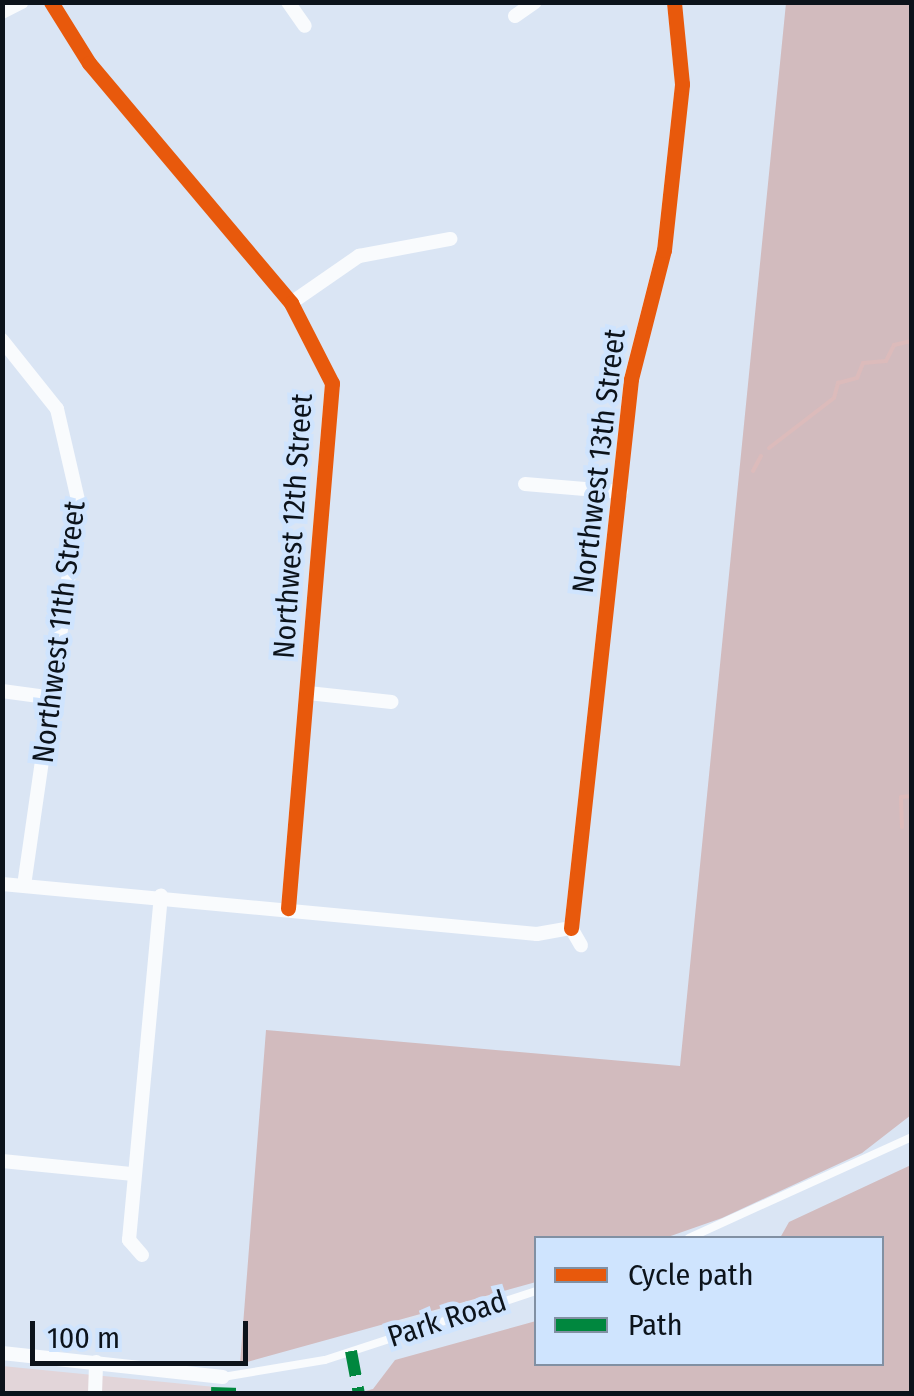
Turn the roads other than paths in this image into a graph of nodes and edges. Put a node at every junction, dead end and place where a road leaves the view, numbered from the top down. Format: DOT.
graph roads {
  1 [pos="22,2"];
  2 [pos="51,2"];
  3 [pos="288,2"];
  4 [pos="535,2"];
  5 [pos="674,2"];
  6 [pos="2,12"];
  7 [pos="515,16"];
  8 [pos="305,26"];
  9 [pos="450,239"];
  10 [pos="291,303"];
  11 [pos="2,340"];
  12 [pos="525,484"];
  13 [pos="620,492"];
  14 [pos="2,691"];
  15 [pos="308,693"];
  16 [pos="54,698"];
  17 [pos="392,702"];
  18 [pos="2,884"];
  19 [pos="24,884"];
  20 [pos="160,895"];
  21 [pos="288,908"];
  22 [pos="571,928"];
  23 [pos="581,945"];
  24 [pos="912,1136"];
  25 [pos="2,1161"];
  26 [pos="133,1174"];
  27 [pos="693,1236"];
  28 [pos="142,1256"];
  29 [pos="534,1291"];
  30 [pos="2,1353"];
  31 [pos="96,1362"];
  32 [pos="222,1377"];
  33 [pos="95,1394"];
  1 -- 6 [label="street"];
  2 -- 10 [label="street, Northwest 12th Street"];
  3 -- 8 [label="street"];
  4 -- 7 [label="street"];
  5 -- 13 [label="street, Northwest 13th Street"];
  9 -- 10 [label="street"];
  10 -- 15 [label="street, Northwest 12th Street"];
  11 -- 16 [label="street, Northwest 11th Street"];
  12 -- 13 [label="street"];
  13 -- 22 [label="street, Northwest 13th Street"];
  14 -- 16 [label="street"];
  15 -- 17 [label="street"];
  15 -- 21 [label="street, Northwest 12th Street"];
  16 -- 19 [label="street, Northwest 11th Street"];
  18 -- 19 [label="street"];
  19 -- 20 [label="street"];
  20 -- 21 [label="street"];
  20 -- 26 [label="street"];
  21 -- 22 [label="street"];
  22 -- 23 [label="street"];
  24 -- 27 [label="lane"];
  25 -- 26 [label="street"];
  26 -- 28 [label="street"];
  29 -- 32 [label="lane, Park Road"];
  30 -- 31 [label="street, Park Road"];
  31 -- 32 [label="street, Park Road"];
  31 -- 33 [label="street"];
}
